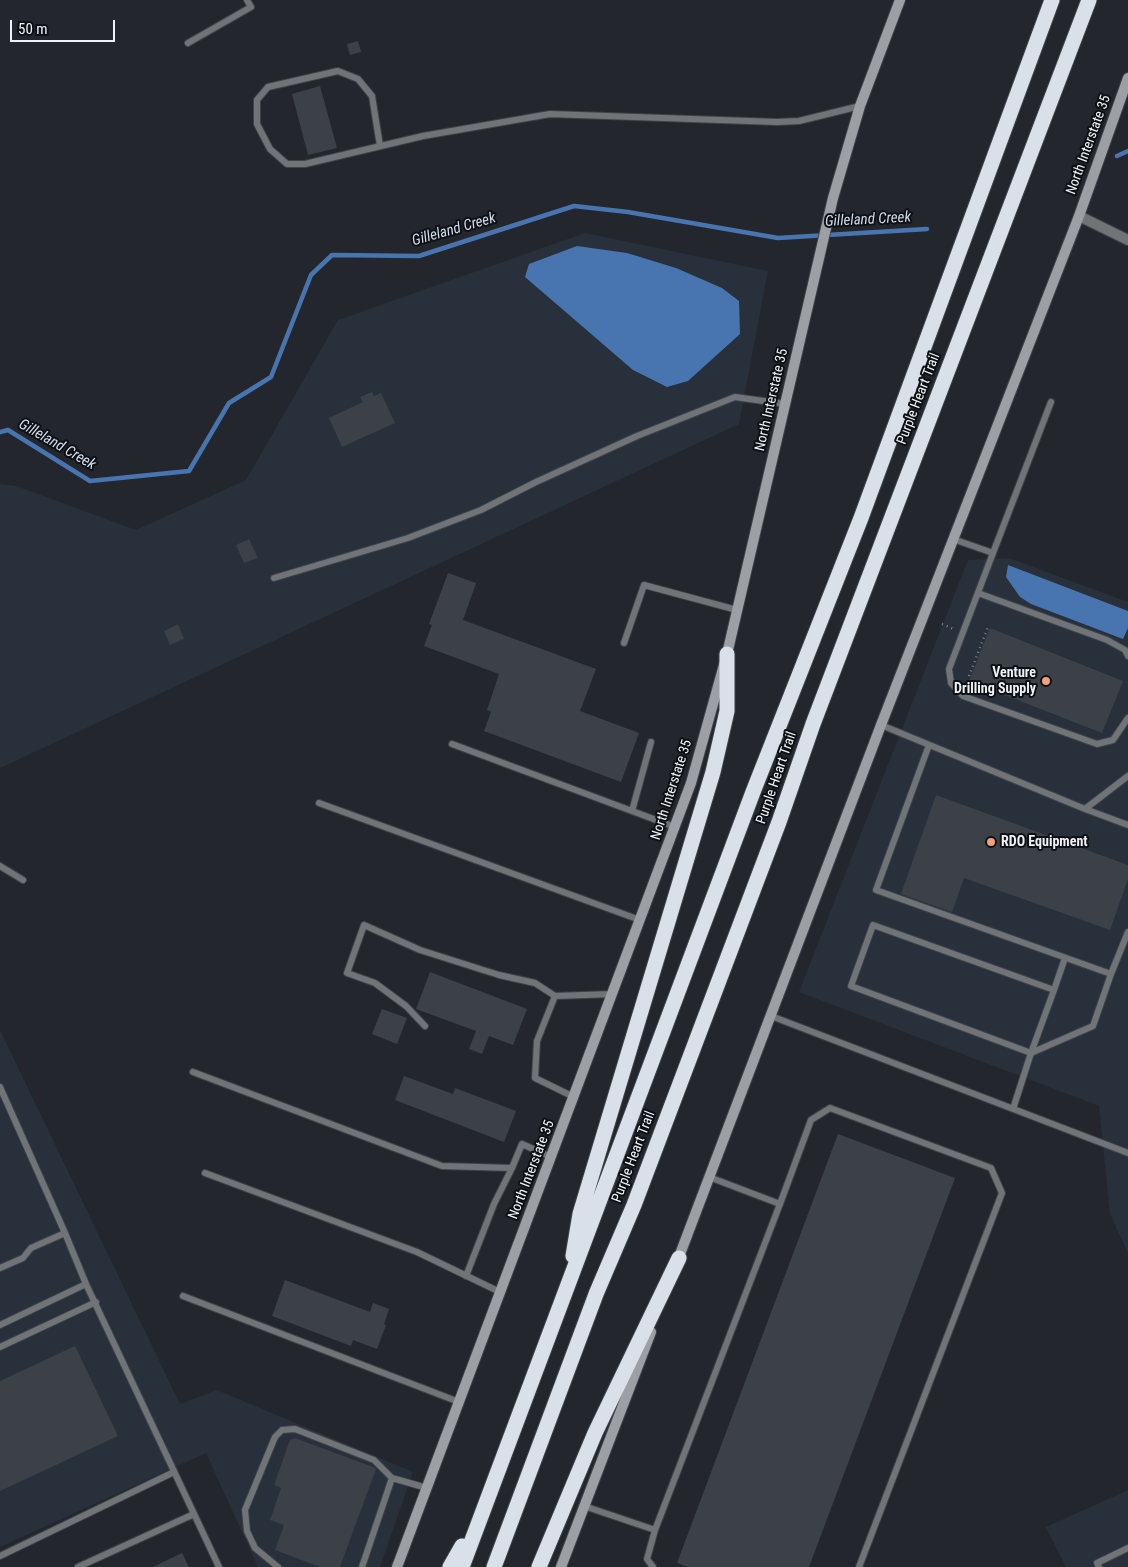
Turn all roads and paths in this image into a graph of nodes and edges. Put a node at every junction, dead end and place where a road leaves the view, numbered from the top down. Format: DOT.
graph roads {
  1 [pos="247,0"];
  2 [pos="900,0"];
  3 [pos="1052,0"];
  4 [pos="1089,0"];
  5 [pos="188,44"];
  6 [pos="1128,78"];
  7 [pos="860,106"];
  8 [pos="380,146"];
  9 [pos="1079,216"];
  10 [pos="1128,240"];
  11 [pos="1051,402"];
  12 [pos="785,404"];
  13 [pos="953,539"];
  14 [pos="992,553"];
  15 [pos="274,578"];
  16 [pos="978,593"];
  17 [pos="737,610"];
  18 [pos="942,624"];
  19 [pos="988,627"];
  20 [pos="954,629"];
  21 [pos="624,643"];
  22 [pos="727,654"];
  23 [pos="1128,656"];
  24 [pos="969,676"];
  25 [pos="1128,718"];
  26 [pos="881,725"];
  27 [pos="651,742"];
  28 [pos="452,744"];
  29 [pos="929,745"];
  30 [pos="1128,776"];
  31 [pos="319,803"];
  32 [pos="1086,809"];
  33 [pos="632,811"];
  34 [pos="1128,825"];
  35 [pos="674,827"];
  36 [pos="0,866"];
  37 [pos="23,880"];
  38 [pos="640,920"];
  39 [pos="1128,932"];
  40 [pos="1065,958"];
  41 [pos="1111,974"];
  42 [pos="1054,990"];
  43 [pos="613,994"];
  44 [pos="555,996"];
  45 [pos="771,1016"];
  46 [pos="425,1026"];
  47 [pos="1031,1053"];
  48 [pos="193,1072"];
  49 [pos="0,1087"];
  50 [pos="574,1097"];
  51 [pos="1013,1109"];
  52 [pos="1128,1153"];
  53 [pos="552,1157"];
  54 [pos="512,1168"];
  55 [pos="205,1173"];
  56 [pos="709,1177"];
  57 [pos="780,1204"];
  58 [pos="65,1233"];
  59 [pos="679,1258"];
  60 [pos="0,1268"];
  61 [pos="466,1276"];
  62 [pos="86,1284"];
  63 [pos="500,1292"];
  64 [pos="566,1294"];
  65 [pos="183,1296"];
  66 [pos="96,1302"];
  67 [pos="0,1325"];
  68 [pos="0,1347"];
  69 [pos="459,1402"];
  70 [pos="174,1472"];
  71 [pos="392,1478"];
  72 [pos="426,1488"];
  73 [pos="584,1506"];
  74 [pos="482,1512"];
  75 [pos="194,1514"];
  76 [pos="655,1530"];
  77 [pos="1128,1548"];
  78 [pos="0,1556"];
  79 [pos="78,1567"];
  80 [pos="219,1567"];
  81 [pos="278,1567"];
  82 [pos="362,1567"];
  83 [pos="397,1567"];
  84 [pos="450,1567"];
  85 [pos="462,1567"];
  86 [pos="494,1567"];
  87 [pos="539,1567"];
  88 [pos="561,1567"];
  89 [pos="652,1567"];
  90 [pos="859,1567"];
  91 [pos="1099,1567"];
  1 -- 5 [label="lane"];
  2 -- 7 [label="main road, North Interstate 35"];
  3 -- 64 [label="highway, Purple Heart Trail"];
  4 -- 86 [label="highway, Purple Heart Trail"];
  6 -- 9 [label="main road, North Interstate 35"];
  7 -- 8 [label="lane"];
  7 -- 12 [label="main road, North Interstate 35"];
  8 -- 8 [label="lane"];
  9 -- 10 [label="street"];
  9 -- 13 [label="main road, North Interstate 35"];
  11 -- 14 [label="lane"];
  12 -- 15 [label="lane"];
  12 -- 17 [label="main road, North Interstate 35"];
  13 -- 14 [label="lane"];
  13 -- 26 [label="main road, North Interstate 35"];
  14 -- 16 [label="lane"];
  16 -- 23 [label="lane"];
  16 -- 25 [label="lane"];
  17 -- 21 [label="lane"];
  17 -- 22 [label="main road, North Interstate 35"];
  18 -- 20 [label="path"];
  19 -- 24 [label="path"];
  22 -- 35 [label="main road, North Interstate 35"];
  22 -- 64 [label="highway"];
  26 -- 29 [label="lane"];
  26 -- 45 [label="main road, North Interstate 35"];
  27 -- 33 [label="lane"];
  28 -- 33 [label="lane"];
  29 -- 32 [label="lane"];
  29 -- 40 [label="lane"];
  30 -- 32 [label="lane"];
  31 -- 38 [label="lane"];
  32 -- 34 [label="lane"];
  33 -- 35 [label="lane"];
  35 -- 38 [label="main road, North Interstate 35"];
  36 -- 37 [label="lane"];
  38 -- 43 [label="main road, North Interstate 35"];
  39 -- 41 [label="lane"];
  40 -- 41 [label="lane"];
  40 -- 42 [label="lane"];
  41 -- 47 [label="lane"];
  42 -- 47 [label="lane"];
  42 -- 47 [label="lane"];
  43 -- 44 [label="lane"];
  43 -- 50 [label="main road, North Interstate 35"];
  44 -- 46 [label="lane"];
  44 -- 50 [label="lane"];
  45 -- 51 [label="lane"];
  45 -- 56 [label="main road, North Interstate 35"];
  47 -- 51 [label="lane"];
  48 -- 54 [label="lane"];
  49 -- 58 [label="lane"];
  50 -- 53 [label="main road, North Interstate 35"];
  51 -- 52 [label="lane"];
  53 -- 54 [label="lane"];
  53 -- 63 [label="main road, North Interstate 35"];
  54 -- 61 [label="lane"];
  55 -- 61 [label="lane"];
  56 -- 57 [label="lane"];
  56 -- 59 [label="main road, North Interstate 35"];
  57 -- 76 [label="lane"];
  57 -- 90 [label="lane"];
  58 -- 60 [label="lane"];
  58 -- 62 [label="lane"];
  59 -- 73 [label="main road, North Interstate 35"];
  59 -- 87 [label="highway"];
  61 -- 63 [label="lane"];
  62 -- 66 [label="lane"];
  62 -- 67 [label="lane"];
  63 -- 69 [label="main road, North Interstate 35"];
  64 -- 74 [label="highway, Purple Heart Trail"];
  65 -- 69 [label="lane"];
  66 -- 68 [label="lane"];
  66 -- 70 [label="lane"];
  69 -- 72 [label="main road, North Interstate 35"];
  70 -- 75 [label="lane"];
  70 -- 78 [label="lane"];
  71 -- 72 [label="lane"];
  71 -- 81 [label="lane"];
  71 -- 82 [label="lane"];
  72 -- 83 [label="main road, North Interstate 35"];
  73 -- 76 [label="lane"];
  73 -- 88 [label="main road, North Interstate 35"];
  74 -- 84 [label="highway"];
  74 -- 85 [label="highway, Purple Heart Trail"];
  75 -- 79 [label="lane"];
  75 -- 80 [label="lane"];
  76 -- 89 [label="lane"];
  77 -- 91 [label="lane"];
}
